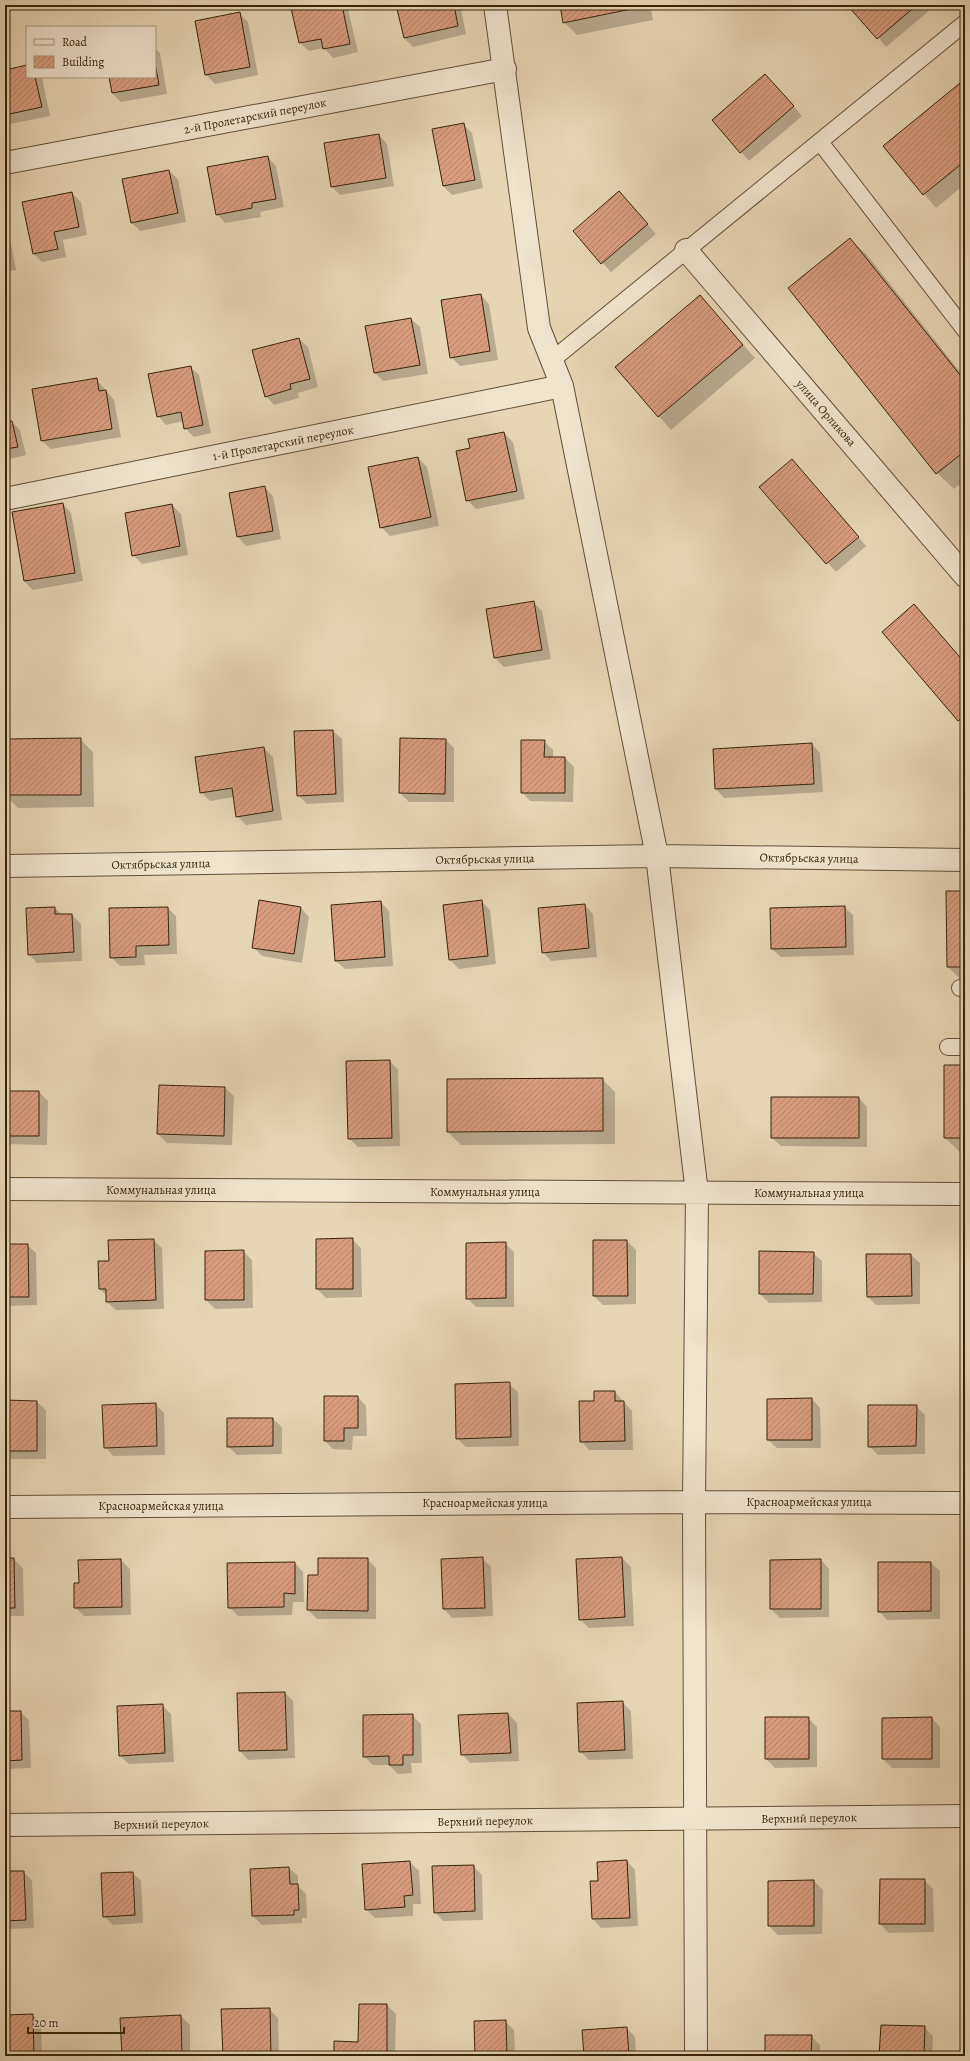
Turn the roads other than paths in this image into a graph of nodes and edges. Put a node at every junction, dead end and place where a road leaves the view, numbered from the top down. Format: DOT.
graph roads {
  1 [pos="495,5"];
  2 [pos="965,23"];
  3 [pos="505,69"];
  4 [pos="820,142"];
  5 [pos="5,163"];
  6 [pos="686,250"];
  7 [pos="965,330"];
  8 [pos="552,360"];
  9 [pos="562,386"];
  10 [pos="5,499"];
  11 [pos="965,576"];
  12 [pos="657,856"];
  13 [pos="965,860"];
  14 [pos="5,866"];
  15 [pos="948,1046"];
  16 [pos="965,1046"];
  17 [pos="5,1189"];
  18 [pos="697,1193"];
  19 [pos="965,1194"];
  20 [pos="694,1502"];
  21 [pos="965,1502"];
  22 [pos="5,1507"];
  23 [pos="965,1816"];
  24 [pos="696,1819"];
  25 [pos="5,1825"];
  26 [pos="696,2056"];
  1 -- 3 [label="street"];
  2 -- 4 [label="lane"];
  3 -- 5 [label="street, 2-й Пролетарский переулок"];
  3 -- 8 [label="street"];
  4 -- 6 [label="lane"];
  4 -- 7 [label="lane"];
  6 -- 8 [label="lane"];
  6 -- 11 [label="street, улица Орликова"];
  8 -- 9 [label="street"];
  9 -- 10 [label="street, 1-й Пролетарский переулок"];
  9 -- 12 [label="street"];
  12 -- 13 [label="street, Октябрьская улица"];
  12 -- 14 [label="street, Октябрьская улица"];
  12 -- 18 [label="street"];
  15 -- 16 [label="lane"];
  17 -- 18 [label="street, Коммунальная улица"];
  18 -- 19 [label="street, Коммунальная улица"];
  18 -- 20 [label="street"];
  20 -- 21 [label="street, Красноармейская улица"];
  20 -- 22 [label="street, Красноармейская улица"];
  20 -- 24 [label="street"];
  23 -- 24 [label="street, Верхний переулок"];
  24 -- 25 [label="street, Верхний переулок"];
  24 -- 26 [label="street"];
}
